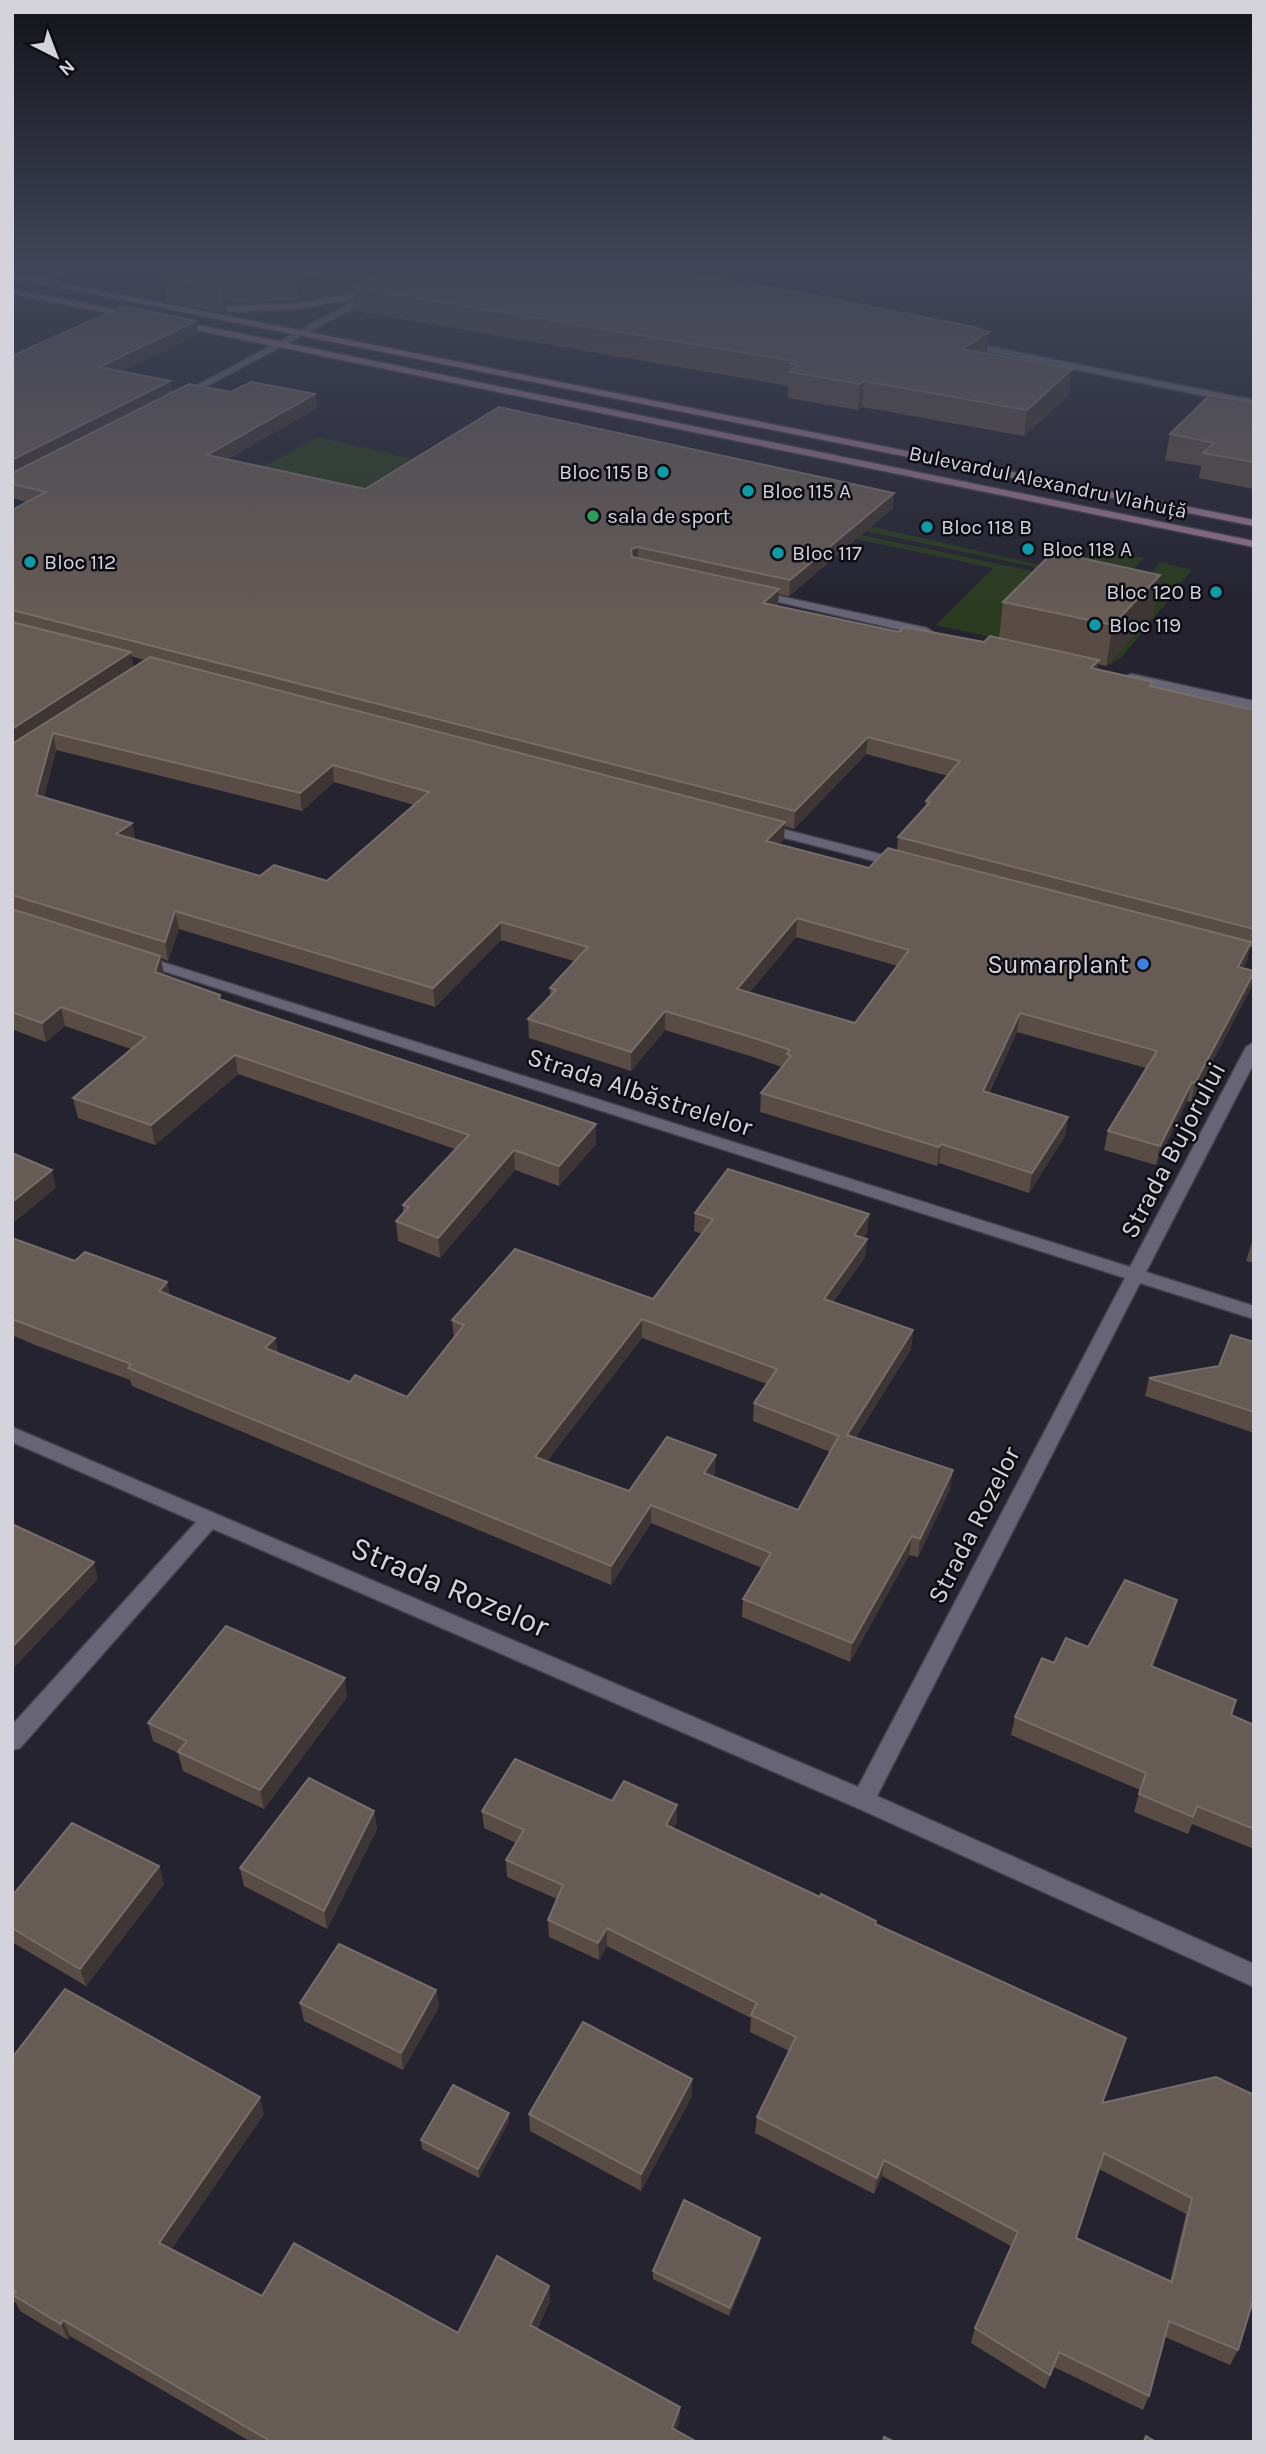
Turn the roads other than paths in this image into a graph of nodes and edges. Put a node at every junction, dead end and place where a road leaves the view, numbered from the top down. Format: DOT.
graph roads {
  1 [pos="215,380"];
  2 [pos="451,380"];
  3 [pos="540,380"];
  4 [pos="1135,380"];
  5 [pos="1254,404"];
  6 [pos="165,405"];
  7 [pos="1254,523"];
  8 [pos="1254,544"];
  9 [pos="738,590"];
  10 [pos="944,636"];
  11 [pos="1125,677"];
  12 [pos="1254,705"];
  13 [pos="745,823"];
  14 [pos="920,869"];
  15 [pos="118,952"];
  16 [pos="1254,1047"];
  17 [pos="1135,1275"];
  18 [pos="1254,1313"];
  19 [pos="12,1434"];
  20 [pos="211,1518"];
  21 [pos="12,1741"];
  22 [pos="863,1800"];
  23 [pos="1254,1976"];
  1 -- 6 [label="street"];
  2 -- 8 [label="main road, Bulevardul Alexandru Vlahuță"];
  3 -- 7 [label="main road, Bulevardul Alexandru Vlahuță"];
  4 -- 5 [label="street"];
  9 -- 10 [label="street"];
  11 -- 12 [label="street"];
  13 -- 14 [label="street"];
  15 -- 17 [label="street, Strada Albăstrelelor"];
  16 -- 17 [label="street, Strada Bujorului"];
  17 -- 18 [label="street, Strada Albăstrelelor"];
  17 -- 22 [label="street, Strada Rozelor"];
  19 -- 20 [label="street, Strada Rozelor"];
  20 -- 21 [label="street"];
  20 -- 22 [label="street, Strada Rozelor"];
  22 -- 23 [label="street, Strada Rozelor"];
}
